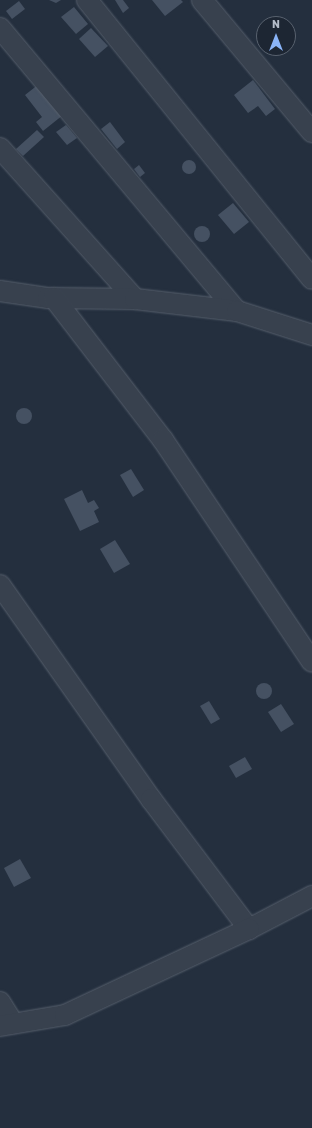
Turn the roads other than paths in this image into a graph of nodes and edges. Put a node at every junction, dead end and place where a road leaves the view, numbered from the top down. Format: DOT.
graph roads {
  1 [pos="87,0"];
  2 [pos="202,0"];
  3 [pos="0,28"];
  4 [pos="312,132"];
  5 [pos="0,148"];
  6 [pos="312,279"];
  7 [pos="0,291"];
  8 [pos="54,298"];
  9 [pos="135,299"];
  10 [pos="237,311"];
  11 [pos="312,335"];
  12 [pos="0,585"];
  13 [pos="312,662"];
  14 [pos="312,896"];
  15 [pos="249,929"];
  16 [pos="0,1002"];
  17 [pos="7,1025"];
  1 -- 6 [label="street"];
  2 -- 4 [label="street"];
  3 -- 10 [label="street"];
  5 -- 9 [label="street"];
  7 -- 8 [label="street"];
  8 -- 9 [label="street"];
  8 -- 13 [label="street"];
  9 -- 10 [label="street"];
  10 -- 11 [label="street"];
  12 -- 15 [label="street"];
  14 -- 15 [label="street"];
  15 -- 17 [label="street"];
  16 -- 17 [label="street"];
}
